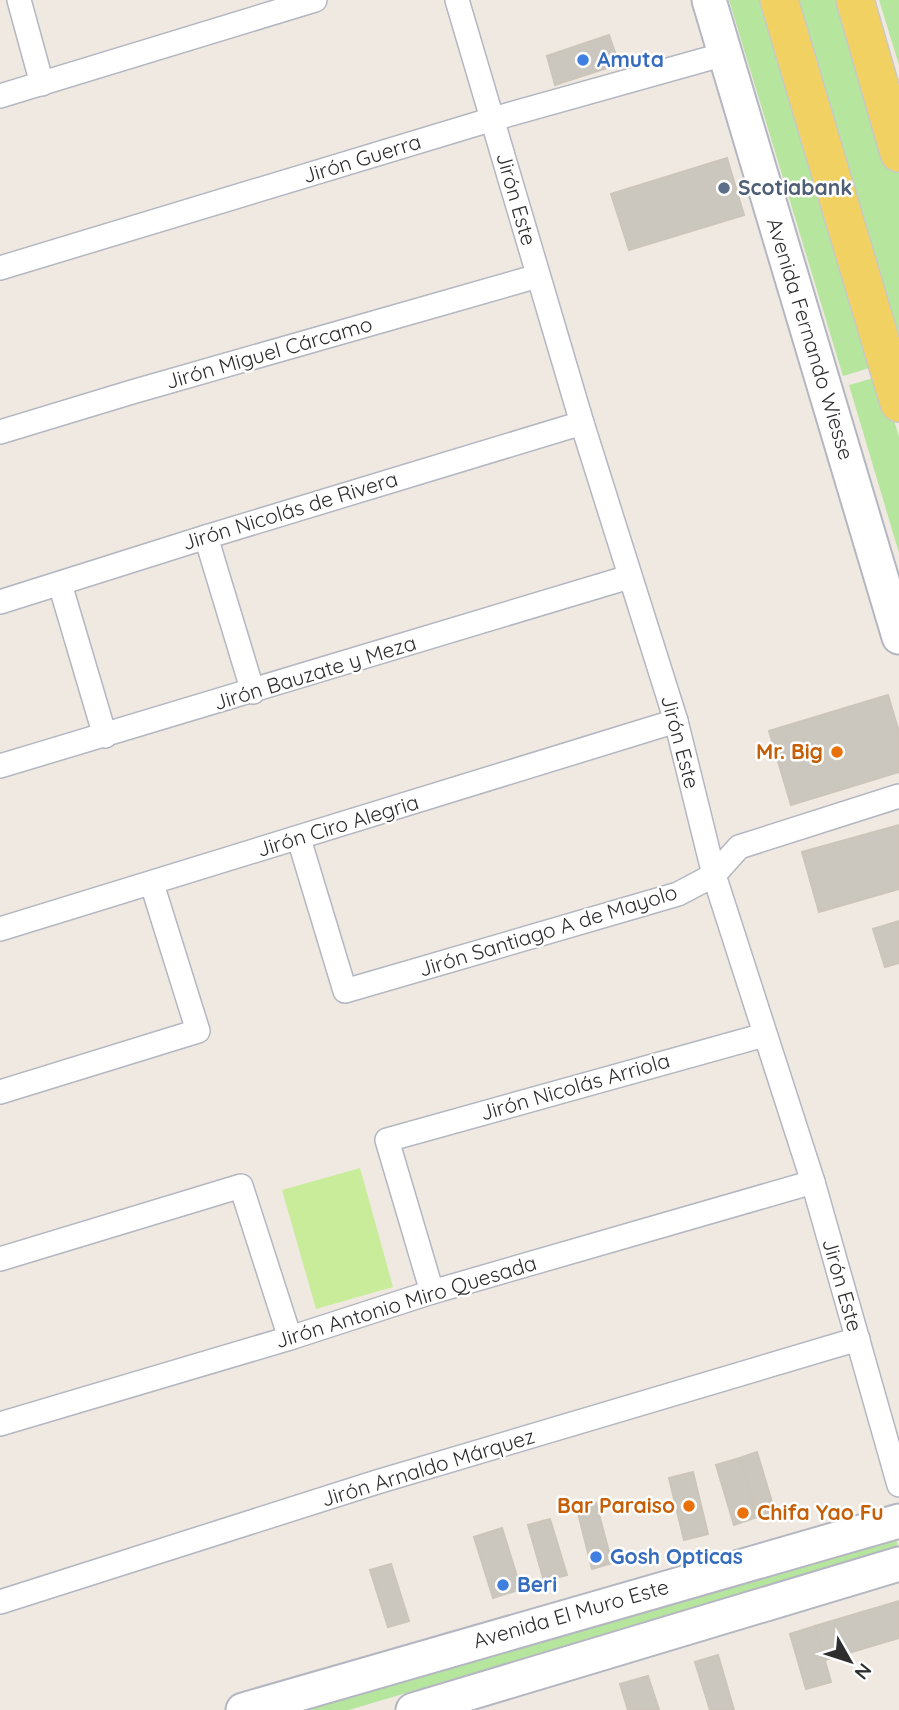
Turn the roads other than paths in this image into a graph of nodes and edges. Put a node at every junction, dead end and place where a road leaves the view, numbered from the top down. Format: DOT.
graph roads {
  1 [pos="19,0"];
  2 [pos="316,0"];
  3 [pos="457,0"];
  4 [pos="709,0"];
  5 [pos="779,0"];
  6 [pos="855,0"];
  7 [pos="725,54"];
  8 [pos="42,84"];
  9 [pos="0,96"];
  10 [pos="493,119"];
  11 [pos="899,153"];
  12 [pos="0,268"];
  13 [pos="538,276"];
  14 [pos="899,403"];
  15 [pos="582,423"];
  16 [pos="0,432"];
  17 [pos="206,537"];
  18 [pos="629,577"];
  19 [pos="60,584"];
  20 [pos="0,602"];
  21 [pos="899,637"];
  22 [pos="253,692"];
  23 [pos="676,721"];
  24 [pos="105,736"];
  25 [pos="0,766"];
  26 [pos="899,796"];
  27 [pos="299,839"];
  28 [pos="714,875"];
  29 [pos="152,884"];
  30 [pos="0,929"];
  31 [pos="764,1035"];
  32 [pos="0,1092"];
  33 [pos="813,1182"];
  34 [pos="0,1259"];
  35 [pos="432,1292"];
  36 [pos="290,1338"];
  37 [pos="858,1339"];
  38 [pos="0,1424"];
  39 [pos="899,1485"];
  40 [pos="899,1521"];
  41 [pos="899,1564"];
  42 [pos="0,1602"];
  43 [pos="243,1710"];
  44 [pos="413,1710"];
  1 -- 8 [label="street"];
  2 -- 8 [label="street"];
  3 -- 10 [label="street, Jirón Este"];
  4 -- 7 [label="main road, Avenida Fernando Wiesse"];
  5 -- 14 [label="main road"];
  6 -- 11 [label="main road"];
  7 -- 10 [label="street, Jirón Guerra"];
  7 -- 21 [label="main road, Avenida Fernando Wiesse"];
  8 -- 9 [label="street"];
  10 -- 12 [label="street, Jirón Guerra"];
  10 -- 13 [label="street, Jirón Este"];
  13 -- 15 [label="street, Jirón Este"];
  13 -- 16 [label="street, Jirón Miguel Cárcamo"];
  15 -- 17 [label="street, Jirón Nicolás de Rivera"];
  15 -- 18 [label="street, Jirón Este"];
  17 -- 19 [label="street, Jirón Nicolás de Rivera"];
  17 -- 22 [label="street"];
  18 -- 22 [label="street, Jirón Bauzate y Meza"];
  18 -- 23 [label="street, Jirón Este"];
  19 -- 20 [label="street, Jirón Nicolás de Rivera"];
  19 -- 24 [label="street"];
  22 -- 24 [label="street, Jirón Bauzate y Meza"];
  23 -- 27 [label="street, Jirón Ciro Alegria"];
  23 -- 28 [label="street, Jirón Este"];
  24 -- 25 [label="street, Jirón Bauzate y Meza"];
  26 -- 28 [label="street, Jirón Santiago A de Mayolo"];
  27 -- 28 [label="street, Jirón Santiago A de Mayolo"];
  27 -- 29 [label="street, Jirón Ciro Alegria"];
  28 -- 31 [label="street, Jirón Este"];
  29 -- 30 [label="street, Jirón Ciro Alegria"];
  29 -- 32 [label="street"];
  31 -- 33 [label="street, Jirón Este"];
  31 -- 35 [label="street, Jirón Nicolás Arriola"];
  33 -- 35 [label="street, Jirón Antonio Miro Quesada"];
  33 -- 37 [label="street, Jirón Este"];
  34 -- 36 [label="street"];
  35 -- 36 [label="street, Jirón Antonio Miro Quesada"];
  36 -- 38 [label="street, Jirón Antonio Miro Quesada"];
  37 -- 39 [label="street, Jirón Este"];
  37 -- 42 [label="street, Jirón Arnaldo Márquez"];
  40 -- 43 [label="main road, Avenida El Muro Este"];
  41 -- 44 [label="main road"];
}
